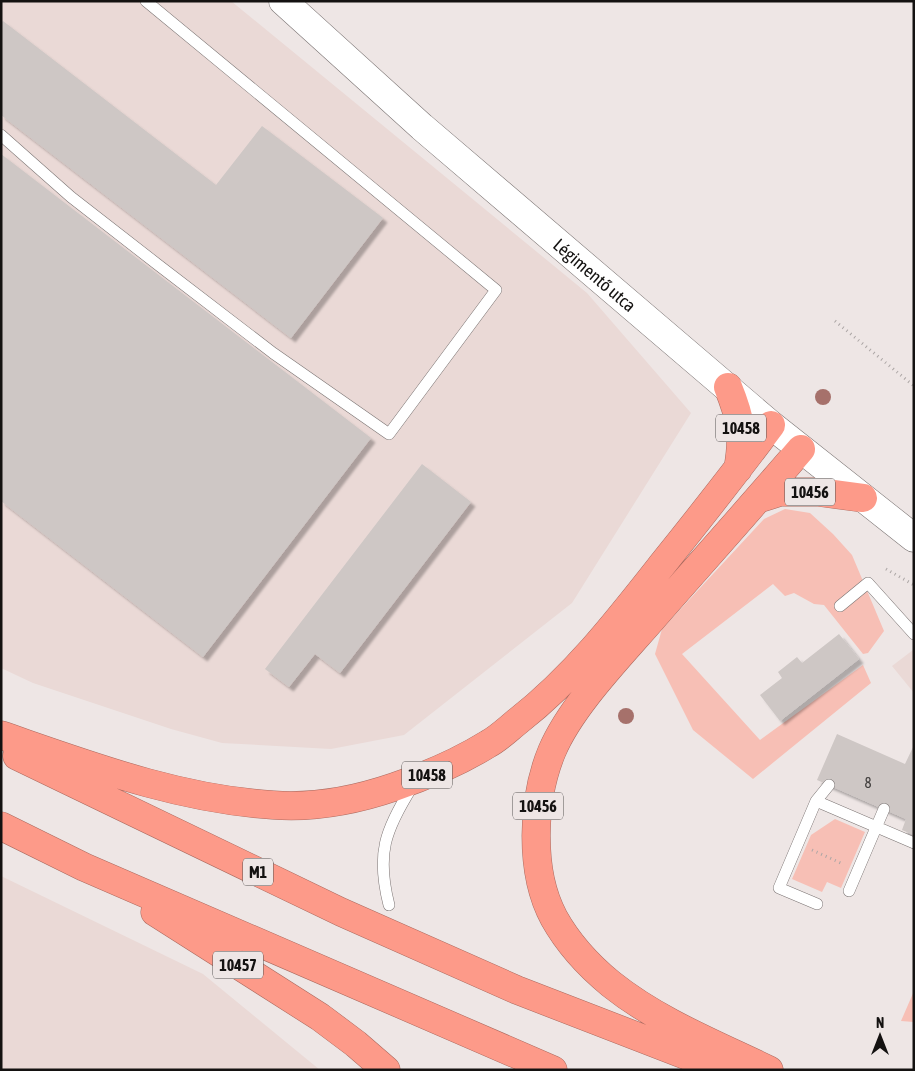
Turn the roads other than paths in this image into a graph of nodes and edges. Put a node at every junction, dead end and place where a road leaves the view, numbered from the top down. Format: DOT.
graph roads {
  1 [pos="146,1"];
  2 [pos="283,1"];
  3 [pos="1,135"];
  4 [pos="728,387"];
  5 [pos="771,425"];
  6 [pos="800,449"];
  7 [pos="737,470"];
  8 [pos="863,498"];
  9 [pos="758,499"];
  10 [pos="914,538"];
  11 [pos="840,606"];
  12 [pos="914,634"];
  13 [pos="1,734"];
  14 [pos="1,748"];
  15 [pos="416,779"];
  16 [pos="829,785"];
  17 [pos="816,802"];
  18 [pos="884,809"];
  19 [pos="1,826"];
  20 [pos="876,827"];
  21 [pos="914,843"];
  22 [pos="84,867"];
  23 [pos="849,891"];
  24 [pos="817,904"];
  25 [pos="389,905"];
  26 [pos="386,1070"];
  27 [pos="553,1070"];
  28 [pos="724,1070"];
  29 [pos="768,1070"];
  1 -- 3 [label="lane"];
  2 -- 4 [label="main road, Légimentő utca"];
  4 -- 5 [label="main road, Légimentő utca"];
  4 -- 7 [label="highway, 10458"];
  5 -- 6 [label="main road, Légimentő utca"];
  5 -- 7 [label="highway, 10458"];
  6 -- 8 [label="main road, Légimentő utca"];
  6 -- 9 [label="highway, 10456"];
  7 -- 15 [label="highway, 10458"];
  8 -- 9 [label="highway, 10456"];
  8 -- 10 [label="main road, Légimentő utca"];
  9 -- 29 [label="highway, 10456"];
  11 -- 12 [label="lane"];
  13 -- 15 [label="highway, 10458"];
  14 -- 28 [label="highway, M1"];
  15 -- 25 [label="lane"];
  16 -- 17 [label="lane"];
  17 -- 20 [label="lane"];
  17 -- 24 [label="lane"];
  18 -- 20 [label="lane"];
  19 -- 22 [label="highway"];
  20 -- 21 [label="lane"];
  20 -- 23 [label="lane"];
  22 -- 26 [label="highway, 10457"];
  22 -- 27 [label="highway"];
}
